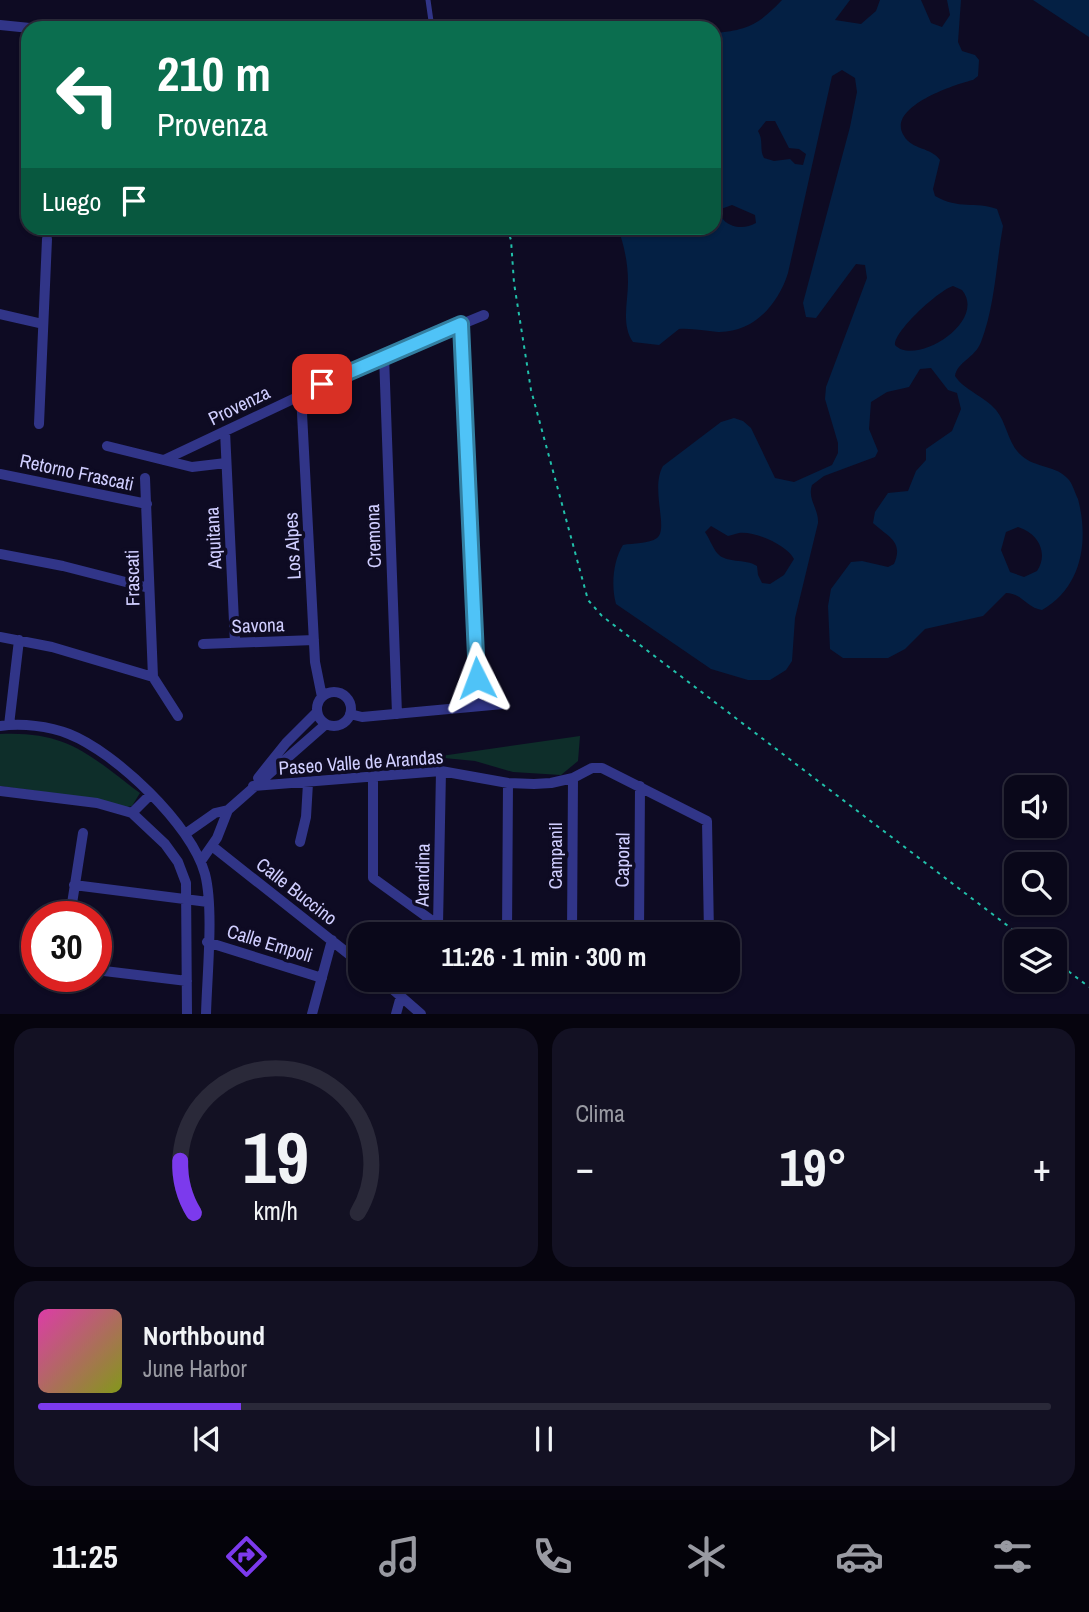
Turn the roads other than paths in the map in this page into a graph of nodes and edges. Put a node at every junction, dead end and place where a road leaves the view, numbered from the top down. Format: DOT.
graph roads {
  1 [pos="428,0"];
  2 [pos="431,21"];
  3 [pos="0,24"];
  4 [pos="21,27"];
  5 [pos="47,239"];
  6 [pos="0,314"];
  7 [pos="484,315"];
  8 [pos="43,324"];
  9 [pos="461,324"];
  10 [pos="384,356"];
  11 [pos="301,394"];
  12 [pos="39,424"];
  13 [pos="225,431"];
  14 [pos="107,446"];
  15 [pos="164,460"];
  16 [pos="226,463"];
  17 [pos="0,474"];
  18 [pos="145,478"];
  19 [pos="148,505"];
  20 [pos="0,554"];
  21 [pos="149,589"];
  22 [pos="0,637"];
  23 [pos="19,640"];
  24 [pos="314,640"];
  25 [pos="234,643"];
  26 [pos="203,644"];
  27 [pos="153,677"];
  28 [pos="322,696"];
  29 [pos="503,704"];
  30 [pos="478,706"];
  31 [pos="317,712"];
  32 [pos="350,714"];
  33 [pos="397,714"];
  34 [pos="178,716"];
  35 [pos="327,724"];
  36 [pos="5,725"];
  37 [pos="441,771"];
  38 [pos="373,776"];
  39 [pos="573,778"];
  40 [pos="308,783"];
  41 [pos="508,783"];
  42 [pos="253,786"];
  43 [pos="640,786"];
  44 [pos="1,791"];
  45 [pos="150,795"];
  46 [pos="0,803"];
  47 [pos="228,810"];
  48 [pos="132,813"];
  49 [pos="83,833"];
  50 [pos="185,834"];
  51 [pos="300,842"];
  52 [pos="212,846"];
  53 [pos="201,861"];
  54 [pos="75,885"];
  55 [pos="181,898"];
  56 [pos="72,901"];
  57 [pos="208,902"];
  58 [pos="428,922"];
  59 [pos="438,922"];
  60 [pos="507,922"];
  61 [pos="572,922"];
  62 [pos="639,922"];
  63 [pos="709,922"];
  64 [pos="332,940"];
  65 [pos="207,942"];
  66 [pos="348,953"];
  67 [pos="112,972"];
  68 [pos="322,978"];
  69 [pos="187,981"];
  70 [pos="396,992"];
  71 [pos="401,996"];
  72 [pos="187,1013"];
  73 [pos="206,1013"];
  74 [pos="312,1013"];
  75 [pos="396,1013"];
  76 [pos="421,1013"];
  1 -- 2 [label="lane"];
  3 -- 4 [label="street"];
  5 -- 8 [label="street"];
  6 -- 8 [label="street"];
  7 -- 9 [label="street, Provenza"];
  8 -- 12 [label="street"];
  9 -- 10 [label="street, Provenza"];
  9 -- 30 [label="street"];
  10 -- 11 [label="street, Provenza"];
  10 -- 33 [label="street, Cremona"];
  11 -- 13 [label="street, Provenza"];
  11 -- 24 [label="street, Los Alpes"];
  13 -- 15 [label="street, Provenza"];
  13 -- 16 [label="street, Aquitana"];
  14 -- 15 [label="street"];
  15 -- 16 [label="street"];
  16 -- 25 [label="street, Aquitana"];
  17 -- 19 [label="street, Retorno Frascati"];
  18 -- 19 [label="street, Frascati"];
  19 -- 21 [label="street, Frascati"];
  20 -- 21 [label="street"];
  21 -- 27 [label="street, Frascati"];
  22 -- 23 [label="street"];
  23 -- 27 [label="street"];
  23 -- 36 [label="street"];
  24 -- 25 [label="street, Savona"];
  24 -- 28 [label="street, Los Alpes"];
  25 -- 26 [label="street, Savona"];
  27 -- 34 [label="street"];
  28 -- 31 [label="street"];
  28 -- 32 [label="street"];
  29 -- 30 [label="street"];
  30 -- 33 [label="street"];
  31 -- 35 [label="street"];
  31 -- 42 [label="street"];
  32 -- 33 [label="street"];
  32 -- 35 [label="street"];
  35 -- 42 [label="street"];
  36 -- 45 [label="street"];
  37 -- 38 [label="street, Paseo Valle de Arandas"];
  37 -- 41 [label="street, Paseo Valle de Arandas"];
  37 -- 59 [label="street, Arandina"];
  38 -- 40 [label="street, Paseo Valle de Arandas"];
  38 -- 58 [label="street, Arandina"];
  39 -- 41 [label="street, Paseo Valle de Arandas"];
  39 -- 43 [label="street, Paseo Valle de Arandas"];
  39 -- 61 [label="street, Campanil"];
  40 -- 42 [label="street, Paseo Valle de Arandas"];
  40 -- 51 [label="street"];
  41 -- 60 [label="street"];
  42 -- 47 [label="street"];
  43 -- 62 [label="street, Caporal"];
  43 -- 63 [label="street, Paseo Valle de Arandas"];
  44 -- 46 [label="street"];
  44 -- 48 [label="street"];
  45 -- 48 [label="street"];
  45 -- 50 [label="street"];
  47 -- 50 [label="street"];
  47 -- 52 [label="street"];
  48 -- 55 [label="street"];
  49 -- 54 [label="street"];
  50 -- 53 [label="street"];
  52 -- 53 [label="street"];
  52 -- 64 [label="street, Calle Buccino"];
  53 -- 57 [label="street"];
  54 -- 55 [label="street"];
  54 -- 56 [label="street"];
  55 -- 57 [label="street"];
  55 -- 69 [label="street"];
  57 -- 65 [label="street"];
  64 -- 66 [label="street, Calle Buccino"];
  64 -- 68 [label="street"];
  65 -- 68 [label="street, Calle Empoli"];
  65 -- 73 [label="street"];
  67 -- 69 [label="street"];
  68 -- 74 [label="street"];
  69 -- 72 [label="street"];
  70 -- 71 [label="street"];
  71 -- 75 [label="street"];
  71 -- 76 [label="street"];
}
